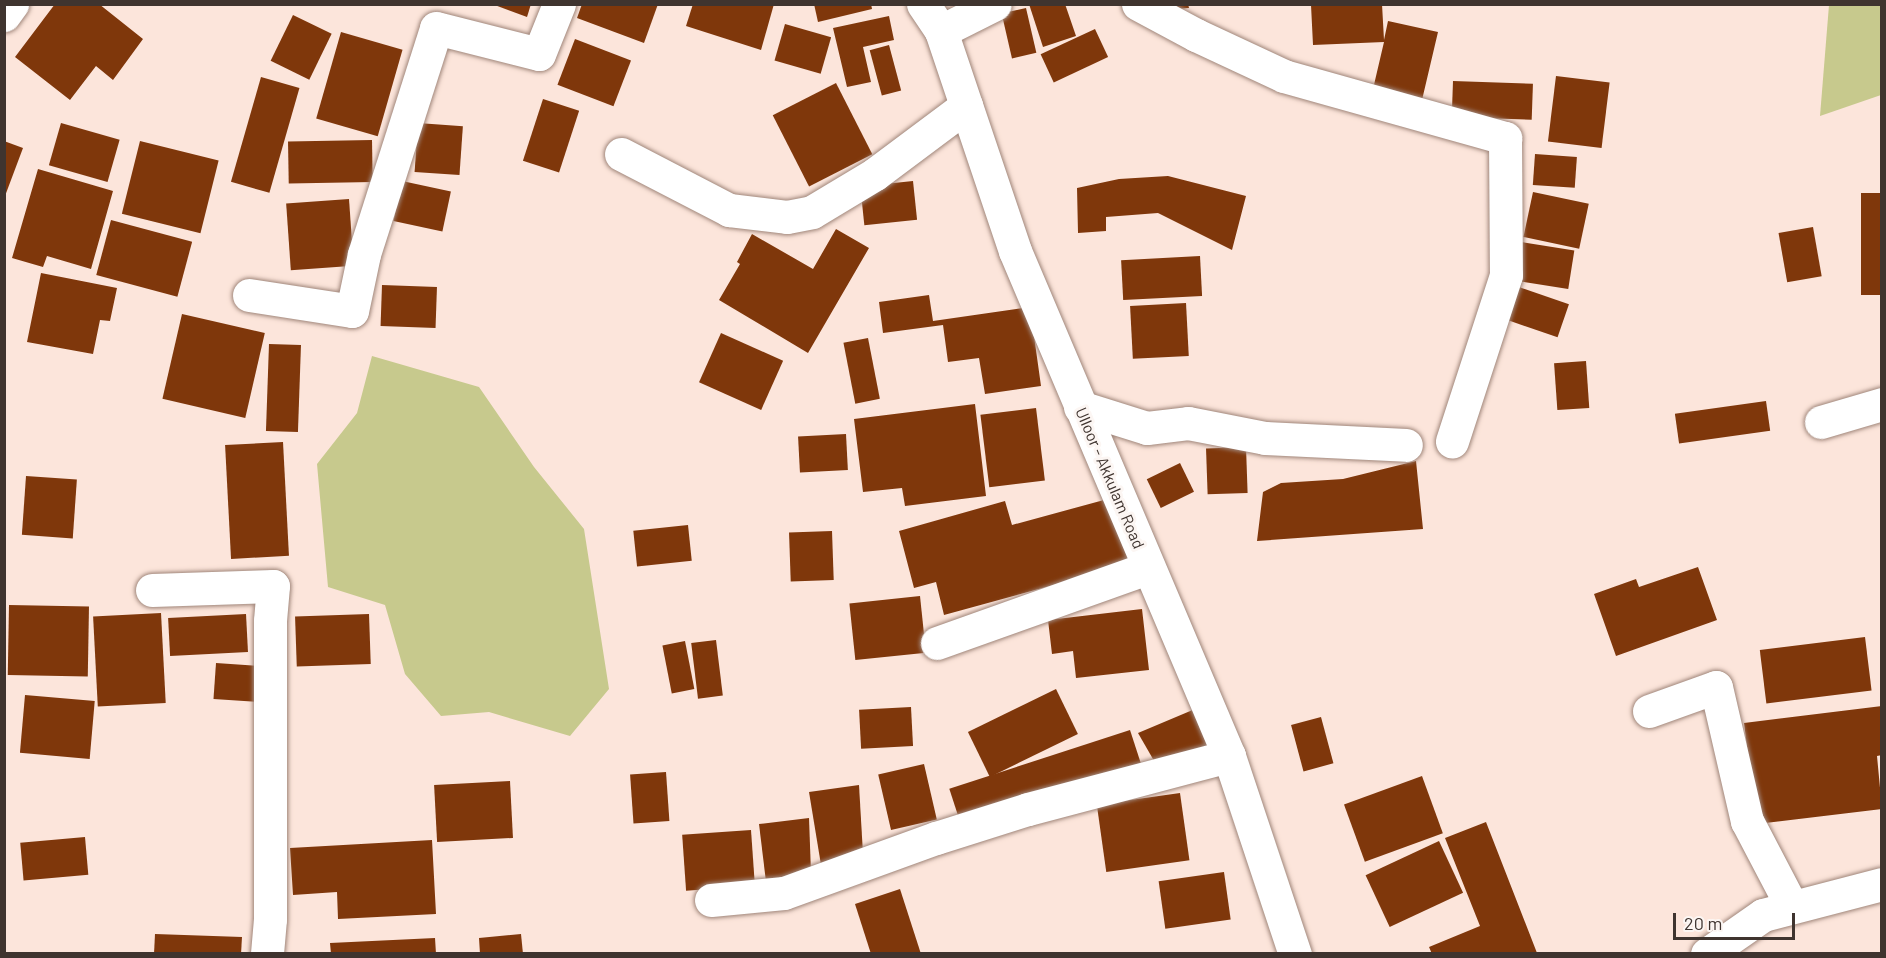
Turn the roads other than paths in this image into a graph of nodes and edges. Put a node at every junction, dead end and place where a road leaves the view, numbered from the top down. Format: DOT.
graph roads {
  1 [pos="12,4"];
  2 [pos="559,4"];
  3 [pos="923,4"];
  4 [pos="995,4"];
  5 [pos="1138,4"];
  6 [pos="4,15"];
  7 [pos="941,32"];
  8 [pos="966,106"];
  9 [pos="621,154"];
  10 [pos="249,295"];
  11 [pos="1881,404"];
  12 [pos="1080,407"];
  13 [pos="1821,422"];
  14 [pos="1452,441"];
  15 [pos="1406,445"];
  16 [pos="1148,568"];
  17 [pos="152,590"];
  18 [pos="938,643"];
  19 [pos="1649,711"];
  20 [pos="1229,756"];
  21 [pos="1881,884"];
  22 [pos="711,900"];
  23 [pos="1792,908"];
  24 [pos="267,954"];
  25 [pos="1295,954"];
  26 [pos="1707,954"];
  1 -- 6 [label="street"];
  2 -- 10 [label="street"];
  3 -- 7 [label="street, Ulloor - Akkulam Road"];
  4 -- 7 [label="street"];
  5 -- 14 [label="street"];
  7 -- 8 [label="street, Ulloor - Akkulam Road"];
  8 -- 9 [label="street"];
  8 -- 12 [label="street, Ulloor - Akkulam Road"];
  11 -- 13 [label="street"];
  12 -- 15 [label="street"];
  12 -- 16 [label="street, Ulloor - Akkulam Road"];
  16 -- 18 [label="street"];
  16 -- 20 [label="street, Ulloor - Akkulam Road"];
  17 -- 24 [label="street"];
  19 -- 23 [label="street"];
  20 -- 22 [label="street"];
  20 -- 25 [label="street, Ulloor - Akkulam Road"];
  21 -- 23 [label="street"];
  23 -- 26 [label="street"];
}
